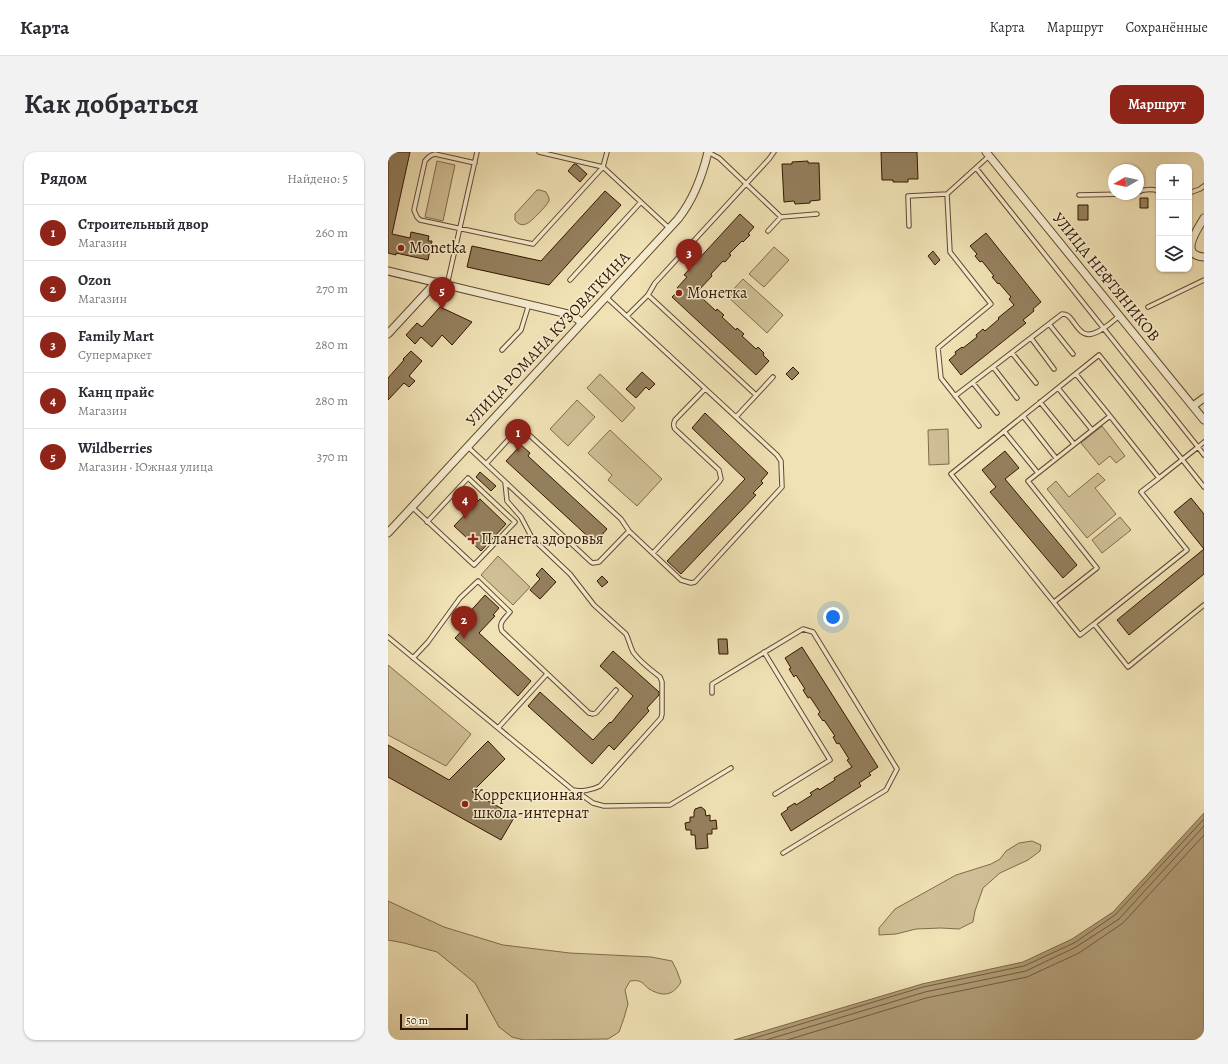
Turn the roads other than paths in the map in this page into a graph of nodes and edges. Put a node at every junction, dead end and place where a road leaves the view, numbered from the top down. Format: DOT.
graph roads {
  1 [pos="477,152"];
  2 [pos="539,152"];
  3 [pos="607,152"];
  4 [pos="708,152"];
  5 [pos="774,152"];
  6 [pos="987,154"];
  7 [pos="475,163"];
  8 [pos="603,167"];
  9 [pos="976,168"];
  10 [pos="746,184"];
  11 [pos="1204,186"];
  12 [pos="1144,190"];
  13 [pos="1156,190"];
  14 [pos="1192,192"];
  15 [pos="947,194"];
  16 [pos="1108,194"];
  17 [pos="1079,195"];
  18 [pos="641,202"];
  19 [pos="817,214"];
  20 [pos="781,217"];
  21 [pos="1204,218"];
  22 [pos="909,226"];
  23 [pos="460,228"];
  24 [pos="669,228"];
  25 [pos="768,231"];
  26 [pos="1204,257"];
  27 [pos="388,271"];
  28 [pos="570,280"];
  29 [pos="1204,280"];
  30 [pos="436,282"];
  31 [pos="447,285"];
  32 [pos="648,295"];
  33 [pos="606,296"];
  34 [pos="529,304"];
  35 [pos="1148,307"];
  36 [pos="627,316"];
  37 [pos="1119,316"];
  38 [pos="582,323"];
  39 [pos="1049,324"];
  40 [pos="1103,329"];
  41 [pos="388,334"];
  42 [pos="1031,338"];
  43 [pos="502,350"];
  44 [pos="1012,353"];
  45 [pos="1073,354"];
  46 [pos="993,367"];
  47 [pos="1054,369"];
  48 [pos="1076,374"];
  49 [pos="773,378"];
  50 [pos="973,383"];
  51 [pos="1036,383"];
  52 [pos="1058,388"];
  53 [pos="705,389"];
  54 [pos="756,395"];
  55 [pos="956,396"];
  56 [pos="1017,398"];
  57 [pos="1204,398"];
  58 [pos="1040,402"];
  59 [pos="1193,406"];
  60 [pos="997,413"];
  61 [pos="1023,416"];
  62 [pos="1110,416"];
  63 [pos="736,417"];
  64 [pos="1204,420"];
  65 [pos="979,426"];
  66 [pos="1092,430"];
  67 [pos="1004,431"];
  68 [pos="1204,442"];
  69 [pos="1074,444"];
  70 [pos="468,447"];
  71 [pos="1198,447"];
  72 [pos="1204,455"];
  73 [pos="1056,458"];
  74 [pos="1182,460"];
  75 [pos="486,464"];
  76 [pos="1038,473"];
  77 [pos="1159,478"];
  78 [pos="505,482"];
  79 [pos="1204,487"];
  80 [pos="412,507"];
  81 [pos="427,522"];
  82 [pos="629,531"];
  83 [pos="388,533"];
  84 [pos="653,553"];
  85 [pos="1054,602"];
  86 [pos="1204,605"];
  87 [pos="1094,624"];
  88 [pos="388,637"];
  89 [pos="764,652"];
  90 [pos="414,658"];
  91 [pos="547,674"];
  92 [pos="616,690"];
  93 [pos="712,693"];
  94 [pos="498,728"];
  95 [pos="731,768"];
  96 [pos="573,790"];
  97 [pos="775,794"];
  98 [pos="783,853"];
  1 -- 7 [label="lane"];
  2 -- 8 [label="lane"];
  3 -- 8 [label="lane"];
  4 -- 10 [label="lane"];
  4 -- 24 [label="street, УЛИЦА РОМАНА КУЗОВАТКИНА"];
  5 -- 10 [label="lane"];
  6 -- 9 [label="lane"];
  6 -- 37 [label="street, УЛИЦА НЕФТЯНИКОВ"];
  7 -- 23 [label="lane"];
  7 -- 23 [label="lane"];
  8 -- 18 [label="lane"];
  8 -- 23 [label="lane"];
  9 -- 15 [label="lane"];
  9 -- 40 [label="lane"];
  10 -- 20 [label="lane"];
  10 -- 32 [label="lane"];
  11 -- 14 [label="lane"];
  12 -- 13 [label="lane"];
  15 -- 22 [label="lane"];
  15 -- 55 [label="lane"];
  16 -- 17 [label="lane"];
  18 -- 24 [label="lane"];
  18 -- 28 [label="lane"];
  19 -- 20 [label="lane"];
  20 -- 25 [label="lane"];
  21 -- 26 [label="street"];
  23 -- 31 [label="lane"];
  24 -- 33 [label="street, УЛИЦА РОМАНА КУЗОВАТКИНА"];
  27 -- 30 [label="street"];
  29 -- 35 [label="lane"];
  30 -- 31 [label="street"];
  30 -- 41 [label="street"];
  31 -- 34 [label="street"];
  32 -- 36 [label="lane"];
  32 -- 54 [label="lane"];
  33 -- 36 [label="lane"];
  33 -- 38 [label="street, УЛИЦА РОМАНА КУЗОВАТКИНА"];
  34 -- 38 [label="street"];
  34 -- 43 [label="lane"];
  36 -- 53 [label="lane"];
  37 -- 40 [label="lane"];
  37 -- 59 [label="street, УЛИЦА НЕФТЯНИКОВ"];
  38 -- 70 [label="street, УЛИЦА РОМАНА КУЗОВАТКИНА"];
  39 -- 40 [label="lane"];
  39 -- 42 [label="lane"];
  39 -- 45 [label="lane"];
  40 -- 71 [label="lane"];
  42 -- 44 [label="lane"];
  42 -- 47 [label="lane"];
  44 -- 46 [label="lane"];
  44 -- 51 [label="lane"];
  46 -- 50 [label="lane"];
  46 -- 56 [label="lane"];
  48 -- 52 [label="lane"];
  48 -- 62 [label="lane"];
  48 -- 74 [label="lane"];
  49 -- 54 [label="lane"];
  50 -- 55 [label="lane"];
  50 -- 60 [label="lane"];
  52 -- 58 [label="lane"];
  52 -- 66 [label="lane"];
  53 -- 63 [label="lane"];
  53 -- 84 [label="lane"];
  54 -- 63 [label="lane"];
  55 -- 65 [label="lane"];
  57 -- 59 [label="street"];
  58 -- 61 [label="lane"];
  58 -- 69 [label="lane"];
  59 -- 64 [label="street, УЛИЦА НЕФТЯНИКОВ"];
  61 -- 67 [label="lane"];
  61 -- 73 [label="lane"];
  62 -- 66 [label="lane"];
  62 -- 77 [label="lane"];
  63 -- 84 [label="lane"];
  66 -- 69 [label="lane"];
  67 -- 76 [label="lane"];
  67 -- 85 [label="lane"];
  68 -- 71 [label="lane"];
  69 -- 73 [label="lane"];
  70 -- 75 [label="lane"];
  70 -- 80 [label="street, УЛИЦА РОМАНА КУЗОВАТКИНА"];
  71 -- 72 [label="lane"];
  71 -- 74 [label="lane"];
  73 -- 76 [label="lane"];
  74 -- 77 [label="lane"];
  74 -- 79 [label="lane"];
  75 -- 78 [label="lane"];
  75 -- 82 [label="lane"];
  76 -- 85 [label="lane"];
  77 -- 87 [label="lane"];
  78 -- 82 [label="lane"];
  78 -- 96 [label="lane"];
  80 -- 81 [label="lane"];
  80 -- 83 [label="street, УЛИЦА РОМАНА КУЗОВАТКИНА"];
  81 -- 81 [label="lane"];
  82 -- 84 [label="lane"];
  85 -- 87 [label="lane"];
  86 -- 87 [label="lane"];
  88 -- 90 [label="lane"];
  89 -- 93 [label="lane"];
  89 -- 97 [label="lane"];
  89 -- 98 [label="lane"];
  90 -- 91 [label="lane"];
  90 -- 94 [label="lane"];
  91 -- 92 [label="lane"];
  91 -- 94 [label="lane"];
  94 -- 96 [label="lane"];
  95 -- 96 [label="lane"];
}
